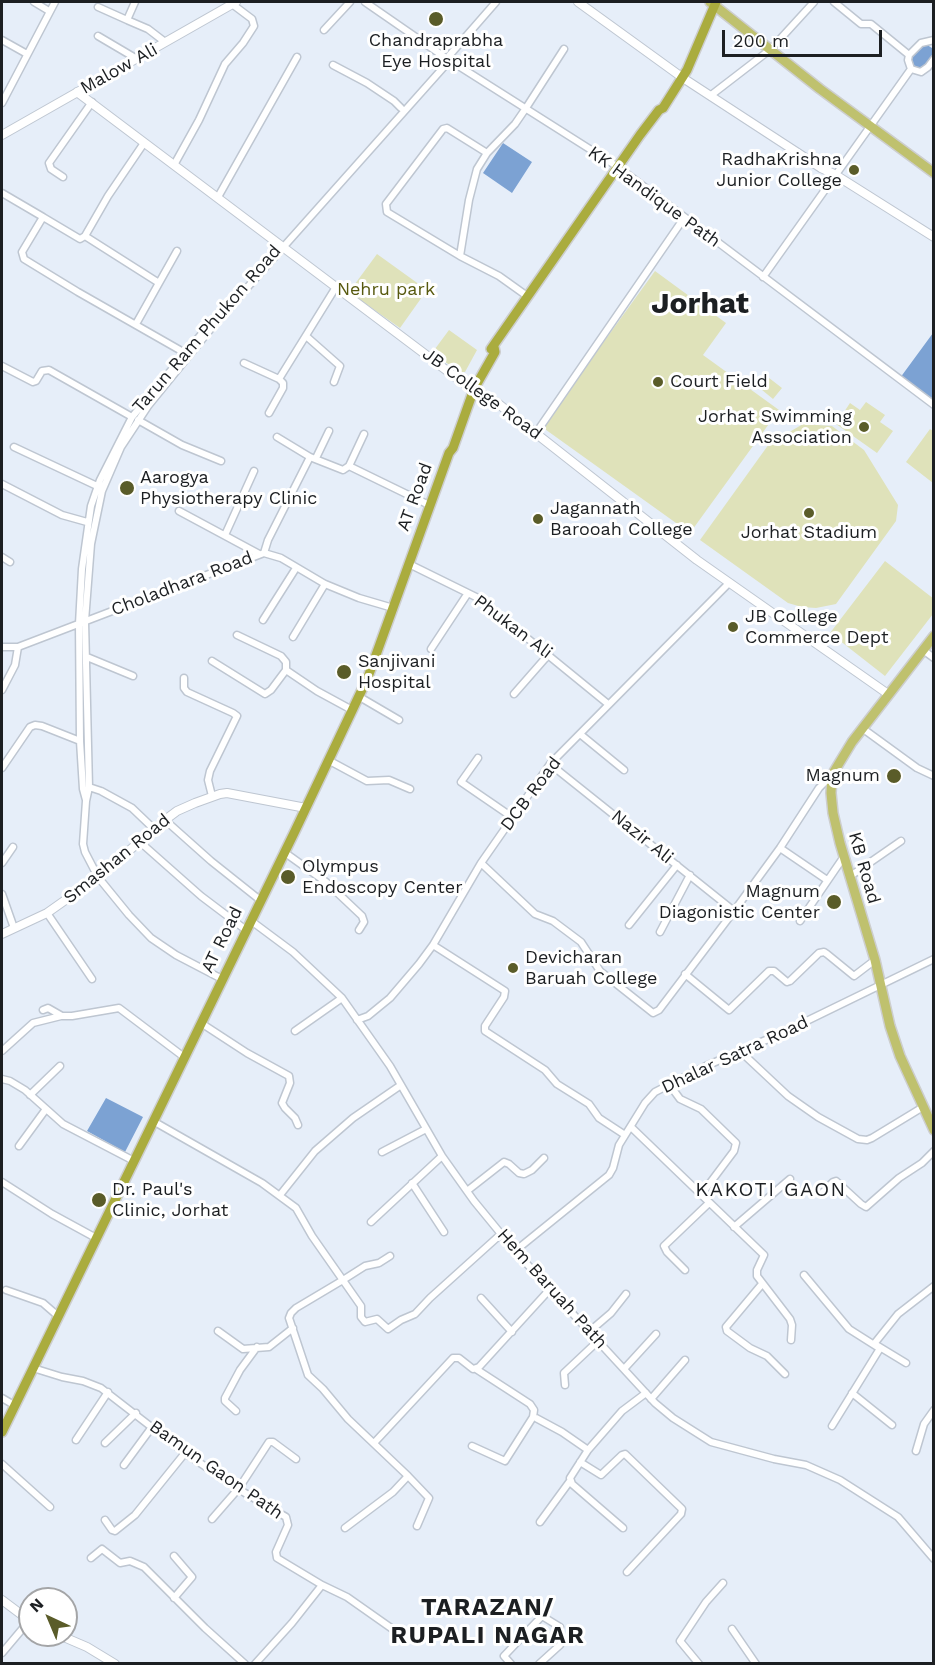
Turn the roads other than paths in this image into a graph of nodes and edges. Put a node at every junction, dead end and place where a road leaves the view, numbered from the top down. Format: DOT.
graph roads {
  1 [pos="34,2"];
  2 [pos="55,2"];
  3 [pos="135,2"];
  4 [pos="234,2"];
  5 [pos="350,2"];
  6 [pos="365,2"];
  7 [pos="496,2"];
  8 [pos="578,2"];
  9 [pos="814,2"];
  10 [pos="834,2"];
  11 [pos="713,3"];
  12 [pos="98,7"];
  13 [pos="49,11"];
  14 [pos="127,20"];
  15 [pos="324,30"];
  16 [pos="98,36"];
  17 [pos="2,40"];
  18 [pos="933,40"];
  19 [pos="165,42"];
  20 [pos="564,49"];
  21 [pos="771,49"];
  22 [pos="27,54"];
  23 [pos="909,55"];
  24 [pos="297,57"];
  25 [pos="449,58"];
  26 [pos="137,59"];
  27 [pos="933,59"];
  28 [pos="333,65"];
  29 [pos="911,69"];
  30 [pos="681,75"];
  31 [pos="77,92"];
  32 [pos="712,95"];
  33 [pos="2,102"];
  34 [pos="92,102"];
  35 [pos="401,108"];
  36 [pos="526,108"];
  37 [pos="871,126"];
  38 [pos="2,135"];
  39 [pos="144,142"];
  40 [pos="487,153"];
  41 [pos="174,165"];
  42 [pos="618,167"];
  43 [pos="933,173"];
  44 [pos="834,174"];
  45 [pos="63,177"];
  46 [pos="2,193"];
  47 [pos="218,197"];
  48 [pos="43,217"];
  49 [pos="684,218"];
  50 [pos="85,236"];
  51 [pos="933,237"];
  52 [pos="281,245"];
  53 [pos="177,250"];
  54 [pos="460,256"];
  55 [pos="763,277"];
  56 [pos="159,284"];
  57 [pos="336,287"];
  58 [pos="527,296"];
  59 [pos="135,324"];
  60 [pos="306,336"];
  61 [pos="185,353"];
  62 [pos="244,363"];
  63 [pos="2,366"];
  64 [pos="279,379"];
  65 [pos="334,382"];
  66 [pos="472,387"];
  67 [pos="933,405"];
  68 [pos="269,412"];
  69 [pos="135,418"];
  70 [pos="329,431"];
  71 [pos="536,433"];
  72 [pos="364,434"];
  73 [pos="277,437"];
  74 [pos="14,447"];
  75 [pos="313,457"];
  76 [pos="221,461"];
  77 [pos="349,466"];
  78 [pos="254,471"];
  79 [pos="2,484"];
  80 [pos="98,486"];
  81 [pos="429,505"];
  82 [pos="179,511"];
  83 [pos="87,522"];
  84 [pos="225,535"];
  85 [pos="262,553"];
  86 [pos="2,557"];
  87 [pos="10,562"];
  88 [pos="409,564"];
  89 [pos="296,568"];
  90 [pos="729,583"];
  91 [pos="325,584"];
  92 [pos="468,593"];
  93 [pos="393,608"];
  94 [pos="263,620"];
  95 [pos="82,623"];
  96 [pos="237,635"];
  97 [pos="933,636"];
  98 [pos="293,637"];
  99 [pos="2,647"];
  100 [pos="18,647"];
  101 [pos="431,649"];
  102 [pos="923,650"];
  103 [pos="549,654"];
  104 [pos="87,657"];
  105 [pos="933,658"];
  106 [pos="212,661"];
  107 [pos="286,670"];
  108 [pos="133,676"];
  109 [pos="184,678"];
  110 [pos="2,690"];
  111 [pos="514,694"];
  112 [pos="888,694"];
  113 [pos="358,696"];
  114 [pos="608,704"];
  115 [pos="352,710"];
  116 [pos="399,720"];
  117 [pos="862,728"];
  118 [pos="580,734"];
  119 [pos="80,741"];
  120 [pos="478,758"];
  121 [pos="328,760"];
  122 [pos="550,764"];
  123 [pos="2,768"];
  124 [pos="624,770"];
  125 [pos="832,775"];
  126 [pos="933,776"];
  127 [pos="89,787"];
  128 [pos="410,789"];
  129 [pos="212,796"];
  130 [pos="86,801"];
  131 [pos="306,808"];
  132 [pos="512,817"];
  133 [pos="165,820"];
  134 [pos="154,829"];
  135 [pos="901,841"];
  136 [pos="140,842"];
  137 [pos="13,847"];
  138 [pos="780,848"];
  139 [pos="284,852"];
  140 [pos="843,858"];
  141 [pos="2,863"];
  142 [pos="481,863"];
  143 [pos="676,865"];
  144 [pos="690,875"];
  145 [pos="98,877"];
  146 [pos="849,877"];
  147 [pos="827,879"];
  148 [pos="2,894"];
  149 [pos="260,900"];
  150 [pos="734,911"];
  151 [pos="47,913"];
  152 [pos="250,920"];
  153 [pos="800,921"];
  154 [pos="629,925"];
  155 [pos="14,928"];
  156 [pos="246,930"];
  157 [pos="359,930"];
  158 [pos="660,932"];
  159 [pos="2,934"];
  160 [pos="433,945"];
  161 [pos="933,959"];
  162 [pos="875,960"];
  163 [pos="685,974"];
  164 [pos="222,978"];
  165 [pos="92,979"];
  166 [pos="880,985"];
  167 [pos="342,998"];
  168 [pos="43,1010"];
  169 [pos="62,1016"];
  170 [pos="357,1020"];
  171 [pos="201,1023"];
  172 [pos="295,1031"];
  173 [pos="2,1051"];
  174 [pos="740,1051"];
  175 [pos="184,1057"];
  176 [pos="60,1066"];
  177 [pos="2,1079"];
  178 [pos="669,1084"];
  179 [pos="401,1085"];
  180 [pos="30,1095"];
  181 [pos="923,1107"];
  182 [pos="46,1109"];
  183 [pos="153,1121"];
  184 [pos="298,1125"];
  185 [pos="630,1127"];
  186 [pos="426,1129"];
  187 [pos="933,1130"];
  188 [pos="625,1135"];
  189 [pos="19,1146"];
  190 [pos="933,1151"];
  191 [pos="382,1152"];
  192 [pos="442,1156"];
  193 [pos="544,1158"];
  194 [pos="134,1161"];
  195 [pos="790,1179"];
  196 [pos="2,1182"];
  197 [pos="412,1184"];
  198 [pos="466,1191"];
  199 [pos="822,1193"];
  200 [pos="701,1194"];
  201 [pos="280,1195"];
  202 [pos="709,1203"];
  203 [pos="371,1222"];
  204 [pos="734,1227"];
  205 [pos="444,1232"];
  206 [pos="501,1234"];
  207 [pos="96,1238"];
  208 [pos="515,1251"];
  209 [pos="390,1256"];
  210 [pos="685,1270"];
  211 [pos="804,1275"];
  212 [pos="343,1280"];
  213 [pos="762,1284"];
  214 [pos="933,1286"];
  215 [pos="551,1288"];
  216 [pos="6,1290"];
  217 [pos="626,1294"];
  218 [pos="481,1298"];
  219 [pos="58,1316"];
  220 [pos="293,1328"];
  221 [pos="590,1331"];
  222 [pos="218,1332"];
  223 [pos="512,1332"];
  224 [pos="656,1334"];
  225 [pos="791,1340"];
  226 [pos="598,1341"];
  227 [pos="876,1345"];
  228 [pos="257,1347"];
  229 [pos="685,1360"];
  230 [pos="906,1364"];
  231 [pos="33,1368"];
  232 [pos="476,1369"];
  233 [pos="624,1369"];
  234 [pos="785,1374"];
  235 [pos="565,1384"];
  236 [pos="108,1392"];
  237 [pos="852,1393"];
  238 [pos="649,1396"];
  239 [pos="2,1398"];
  240 [pos="14,1405"];
  241 [pos="933,1410"];
  242 [pos="236,1411"];
  243 [pos="136,1413"];
  244 [pos="533,1417"];
  245 [pos="892,1425"];
  246 [pos="832,1426"];
  247 [pos="152,1428"];
  248 [pos="2,1432"];
  249 [pos="76,1440"];
  250 [pos="105,1443"];
  251 [pos="374,1443"];
  252 [pos="472,1446"];
  253 [pos="588,1450"];
  254 [pos="916,1451"];
  255 [pos="185,1453"];
  256 [pos="296,1459"];
  257 [pos="580,1462"];
  258 [pos="2,1464"];
  259 [pos="123,1465"];
  260 [pos="408,1476"];
  261 [pos="570,1481"];
  262 [pos="238,1488"];
  263 [pos="50,1507"];
  264 [pos="212,1519"];
  265 [pos="105,1520"];
  266 [pos="540,1522"];
  267 [pos="417,1526"];
  268 [pos="345,1528"];
  269 [pos="623,1528"];
  270 [pos="931,1550"];
  271 [pos="174,1556"];
  272 [pos="92,1558"];
  273 [pos="933,1559"];
  274 [pos="627,1572"];
  275 [pos="723,1583"];
  276 [pos="322,1585"];
  277 [pos="174,1598"];
  278 [pos="2,1600"];
  279 [pos="18,1612"];
  280 [pos="560,1627"];
  281 [pos="732,1629"];
  282 [pos="18,1634"];
  283 [pos="401,1635"];
  284 [pos="78,1643"];
  285 [pos="560,1645"];
  286 [pos="2,1653"];
  287 [pos="115,1664"];
  288 [pos="245,1664"];
  289 [pos="255,1664"];
  290 [pos="512,1664"];
  291 [pos="539,1664"];
  292 [pos="699,1664"];
  293 [pos="756,1664"];
  1 -- 13 [label="street"];
  2 -- 13 [label="street"];
  3 -- 14 [label="street"];
  4 -- 19 [label="street, Malow Ali"];
  4 -- 41 [label="street"];
  5 -- 15 [label="street"];
  6 -- 25 [label="street, KK Handique Path"];
  7 -- 25 [label="street, Tarun Ram Phukon Road"];
  8 -- 30 [label="street"];
  9 -- 21 [label="street"];
  10 -- 23 [label="street"];
  11 -- 21 [label="main road"];
  11 -- 30 [label="highway, AT Road"];
  12 -- 14 [label="street"];
  13 -- 22 [label="street"];
  14 -- 19 [label="street"];
  16 -- 26 [label="street"];
  17 -- 22 [label="street"];
  18 -- 23 [label="street"];
  19 -- 26 [label="street, Malow Ali"];
  20 -- 36 [label="street"];
  21 -- 32 [label="street"];
  21 -- 37 [label="main road"];
  22 -- 33 [label="street"];
  23 -- 29 [label="street"];
  24 -- 47 [label="street"];
  25 -- 35 [label="street, Tarun Ram Phukon Road"];
  25 -- 36 [label="street, KK Handique Path"];
  25 -- 52 [label="street, Tarun Ram Phukon Road"];
  26 -- 31 [label="street, Malow Ali"];
  27 -- 29 [label="street"];
  28 -- 35 [label="street"];
  29 -- 37 [label="street"];
  30 -- 32 [label="street"];
  30 -- 42 [label="highway, AT Road"];
  31 -- 34 [label="street, JB College Road"];
  31 -- 38 [label="street, Malow Ali"];
  32 -- 44 [label="street"];
  34 -- 39 [label="street, JB College Road"];
  34 -- 45 [label="street"];
  35 -- 52 [label="street, Tarun Ram Phukon Road"];
  36 -- 40 [label="street"];
  36 -- 42 [label="street, KK Handique Path"];
  37 -- 43 [label="main road"];
  37 -- 44 [label="street"];
  39 -- 41 [label="street, JB College Road"];
  39 -- 50 [label="street"];
  40 -- 54 [label="street"];
  40 -- 54 [label="street"];
  41 -- 47 [label="street, JB College Road"];
  42 -- 49 [label="street, KK Handique Path"];
  42 -- 58 [label="highway, AT Road"];
  44 -- 51 [label="street"];
  44 -- 55 [label="street"];
  46 -- 48 [label="street"];
  47 -- 52 [label="street, JB College Road"];
  48 -- 50 [label="street"];
  48 -- 59 [label="street"];
  49 -- 55 [label="street, KK Handique Path"];
  49 -- 71 [label="street"];
  50 -- 56 [label="street"];
  52 -- 57 [label="street, JB College Road"];
  52 -- 61 [label="street, Tarun Ram Phukon Road"];
  52 -- 69 [label="street, Tarun Ram Phukon Road"];
  53 -- 56 [label="street"];
  54 -- 58 [label="street"];
  55 -- 67 [label="street, KK Handique Path"];
  56 -- 59 [label="street"];
  57 -- 60 [label="street"];
  57 -- 66 [label="street, JB College Road"];
  58 -- 66 [label="highway, AT Road"];
  59 -- 61 [label="street"];
  60 -- 64 [label="street"];
  60 -- 65 [label="street"];
  61 -- 69 [label="street, Tarun Ram Phukon Road"];
  62 -- 64 [label="street"];
  63 -- 69 [label="street"];
  64 -- 68 [label="street"];
  66 -- 71 [label="street, JB College Road"];
  66 -- 81 [label="highway, AT Road"];
  69 -- 76 [label="street"];
  69 -- 80 [label="street, Tarun Ram Phukon Road"];
  69 -- 95 [label="street, Tarun Ram Phukon Road"];
  70 -- 75 [label="street"];
  71 -- 90 [label="street, JB College Road"];
  72 -- 77 [label="street"];
  73 -- 75 [label="street"];
  74 -- 80 [label="street"];
  75 -- 77 [label="street"];
  75 -- 85 [label="street"];
  77 -- 81 [label="street"];
  78 -- 84 [label="street"];
  79 -- 83 [label="street"];
  80 -- 83 [label="street, Tarun Ram Phukon Road"];
  81 -- 88 [label="highway, AT Road"];
  82 -- 84 [label="street"];
  83 -- 95 [label="street, Tarun Ram Phukon Road"];
  84 -- 85 [label="street"];
  85 -- 89 [label="street, Choladhara Road"];
  85 -- 95 [label="street, Choladhara Road"];
  86 -- 87 [label="street"];
  88 -- 92 [label="street, Phukan Ali"];
  88 -- 93 [label="highway, AT Road"];
  89 -- 91 [label="street, Choladhara Road"];
  89 -- 94 [label="street"];
  90 -- 112 [label="street, JB College Road"];
  90 -- 114 [label="street, DCB Road"];
  91 -- 93 [label="street, Choladhara Road"];
  91 -- 98 [label="street"];
  92 -- 101 [label="street"];
  92 -- 103 [label="street, Phukan Ali"];
  93 -- 113 [label="highway, AT Road"];
  95 -- 100 [label="street, Choladhara Road"];
  95 -- 104 [label="street, Tarun Ram Phukon Road"];
  95 -- 119 [label="street, Tarun Ram Phukon Road"];
  96 -- 107 [label="street"];
  97 -- 102 [label="main road"];
  99 -- 100 [label="street, Choladhara Road"];
  100 -- 110 [label="street"];
  102 -- 105 [label="street"];
  102 -- 112 [label="main road"];
  103 -- 111 [label="street"];
  103 -- 114 [label="street, Phukan Ali"];
  104 -- 108 [label="street"];
  104 -- 127 [label="street, Tarun Ram Phukon Road"];
  106 -- 107 [label="street"];
  107 -- 115 [label="street"];
  109 -- 129 [label="street"];
  112 -- 117 [label="main road"];
  113 -- 115 [label="highway, AT Road"];
  113 -- 116 [label="street"];
  114 -- 118 [label="street, DCB Road"];
  115 -- 121 [label="highway, AT Road"];
  117 -- 125 [label="main road"];
  117 -- 126 [label="street"];
  118 -- 122 [label="street, DCB Road"];
  118 -- 124 [label="street"];
  119 -- 123 [label="street"];
  119 -- 130 [label="street, Tarun Ram Phukon Road"];
  120 -- 132 [label="street"];
  121 -- 128 [label="street"];
  121 -- 131 [label="highway, AT Road"];
  122 -- 132 [label="street, DCB Road"];
  122 -- 143 [label="street, Nazir Ali"];
  125 -- 138 [label="street"];
  125 -- 140 [label="main road, KB Road"];
  127 -- 130 [label="street, Tarun Ram Phukon Road"];
  127 -- 134 [label="street"];
  129 -- 131 [label="street, Smashan Road"];
  129 -- 133 [label="street, Smashan Road"];
  130 -- 145 [label="street, Tarun Ram Phukon Road"];
  131 -- 139 [label="highway, AT Road"];
  132 -- 142 [label="street, DCB Road"];
  133 -- 134 [label="street, Smashan Road"];
  133 -- 149 [label="street"];
  134 -- 136 [label="street, Smashan Road"];
  135 -- 146 [label="street"];
  136 -- 145 [label="street, Smashan Road"];
  136 -- 156 [label="street"];
  137 -- 141 [label="street"];
  138 -- 147 [label="street"];
  138 -- 150 [label="street"];
  139 -- 149 [label="highway, AT Road"];
  139 -- 157 [label="street"];
  140 -- 146 [label="main road, KB Road"];
  140 -- 147 [label="street"];
  142 -- 160 [label="street, DCB Road"];
  142 -- 163 [label="street"];
  143 -- 144 [label="street, Nazir Ali"];
  143 -- 154 [label="street"];
  144 -- 150 [label="street, Nazir Ali"];
  144 -- 158 [label="street"];
  145 -- 151 [label="street, Smashan Road"];
  145 -- 164 [label="street, Tarun Ram Phukon Road"];
  146 -- 162 [label="main road, KB Road"];
  147 -- 153 [label="street"];
  148 -- 155 [label="street"];
  149 -- 152 [label="highway, AT Road"];
  150 -- 163 [label="street"];
  151 -- 155 [label="street, Smashan Road"];
  151 -- 165 [label="street"];
  152 -- 156 [label="highway, AT Road"];
  152 -- 167 [label="street, Hem Baruah Path"];
  155 -- 159 [label="street, Smashan Road"];
  156 -- 164 [label="highway, AT Road"];
  160 -- 170 [label="street, DCB Road"];
  160 -- 188 [label="street"];
  161 -- 166 [label="street, Dhalar Satra Road"];
  162 -- 163 [label="street"];
  162 -- 166 [label="main road, KB Road"];
  164 -- 171 [label="highway, AT Road"];
  166 -- 174 [label="street, Dhalar Satra Road"];
  166 -- 181 [label="main road, KB Road"];
  167 -- 170 [label="street, Hem Baruah Path"];
  167 -- 172 [label="street"];
  168 -- 169 [label="street"];
  169 -- 173 [label="street"];
  169 -- 175 [label="street"];
  170 -- 179 [label="street, Hem Baruah Path"];
  171 -- 175 [label="highway, AT Road"];
  171 -- 184 [label="street"];
  174 -- 178 [label="street, Dhalar Satra Road"];
  174 -- 181 [label="street"];
  175 -- 183 [label="highway, AT Road"];
  176 -- 180 [label="street"];
  177 -- 180 [label="street"];
  178 -- 185 [label="street, Dhalar Satra Road"];
  178 -- 200 [label="street"];
  179 -- 186 [label="street, Hem Baruah Path"];
  179 -- 201 [label="street"];
  180 -- 182 [label="street"];
  181 -- 187 [label="main road, KB Road"];
  182 -- 189 [label="street"];
  182 -- 194 [label="street"];
  183 -- 194 [label="highway, AT Road"];
  183 -- 201 [label="street"];
  185 -- 188 [label="street, Dhalar Satra Road"];
  185 -- 200 [label="street"];
  186 -- 191 [label="street"];
  186 -- 192 [label="street, Hem Baruah Path"];
  188 -- 208 [label="street, Dhalar Satra Road"];
  190 -- 199 [label="street"];
  192 -- 197 [label="street"];
  192 -- 198 [label="street, Hem Baruah Path"];
  193 -- 198 [label="street"];
  194 -- 207 [label="highway, AT Road"];
  195 -- 204 [label="street"];
  196 -- 207 [label="street"];
  197 -- 203 [label="street"];
  197 -- 205 [label="street"];
  198 -- 206 [label="street, Hem Baruah Path"];
  200 -- 202 [label="street"];
  201 -- 212 [label="street"];
  202 -- 204 [label="street"];
  202 -- 210 [label="street"];
  204 -- 213 [label="street"];
  206 -- 208 [label="street, Hem Baruah Path"];
  206 -- 212 [label="street"];
  207 -- 219 [label="highway, AT Road"];
  208 -- 215 [label="street, Hem Baruah Path"];
  209 -- 212 [label="street"];
  211 -- 227 [label="street"];
  212 -- 220 [label="street"];
  213 -- 225 [label="street"];
  213 -- 234 [label="street"];
  214 -- 227 [label="street"];
  215 -- 221 [label="street, Hem Baruah Path"];
  215 -- 223 [label="street"];
  216 -- 219 [label="street"];
  217 -- 221 [label="street"];
  218 -- 223 [label="street"];
  219 -- 231 [label="highway, AT Road"];
  220 -- 228 [label="street"];
  220 -- 251 [label="street"];
  221 -- 226 [label="street, Hem Baruah Path"];
  222 -- 228 [label="street"];
  223 -- 232 [label="street"];
  224 -- 233 [label="street"];
  226 -- 233 [label="street, Hem Baruah Path"];
  226 -- 235 [label="street"];
  227 -- 230 [label="street"];
  227 -- 237 [label="street"];
  228 -- 242 [label="street"];
  229 -- 238 [label="street"];
  231 -- 236 [label="street, Bamun Gaon Path"];
  231 -- 240 [label="highway, AT Road"];
  232 -- 244 [label="street"];
  232 -- 251 [label="street"];
  233 -- 238 [label="street, Hem Baruah Path"];
  236 -- 243 [label="street, Bamun Gaon Path"];
  236 -- 249 [label="street"];
  237 -- 245 [label="street"];
  237 -- 246 [label="street"];
  238 -- 253 [label="street"];
  238 -- 270 [label="street, Hem Baruah Path"];
  239 -- 240 [label="street"];
  240 -- 248 [label="highway, AT Road"];
  241 -- 254 [label="street"];
  243 -- 247 [label="street, Bamun Gaon Path"];
  243 -- 250 [label="street"];
  244 -- 252 [label="street"];
  244 -- 253 [label="street"];
  247 -- 255 [label="street, Bamun Gaon Path"];
  247 -- 259 [label="street"];
  251 -- 260 [label="street"];
  253 -- 257 [label="street"];
  255 -- 262 [label="street, Bamun Gaon Path"];
  255 -- 265 [label="street"];
  256 -- 262 [label="street"];
  257 -- 261 [label="street"];
  257 -- 274 [label="street"];
  258 -- 263 [label="street"];
  260 -- 267 [label="street"];
  260 -- 268 [label="street"];
  261 -- 266 [label="street"];
  261 -- 269 [label="street"];
  262 -- 264 [label="street"];
  262 -- 276 [label="street, Bamun Gaon Path"];
  270 -- 273 [label="street, Hem Baruah Path"];
  271 -- 277 [label="street"];
  272 -- 277 [label="street"];
  275 -- 292 [label="street"];
  276 -- 283 [label="street"];
  276 -- 289 [label="street"];
  277 -- 288 [label="street"];
  278 -- 279 [label="street"];
  280 -- 290 [label="street"];
  281 -- 293 [label="street"];
  282 -- 286 [label="street"];
  284 -- 287 [label="street"];
  285 -- 291 [label="street"];
}
